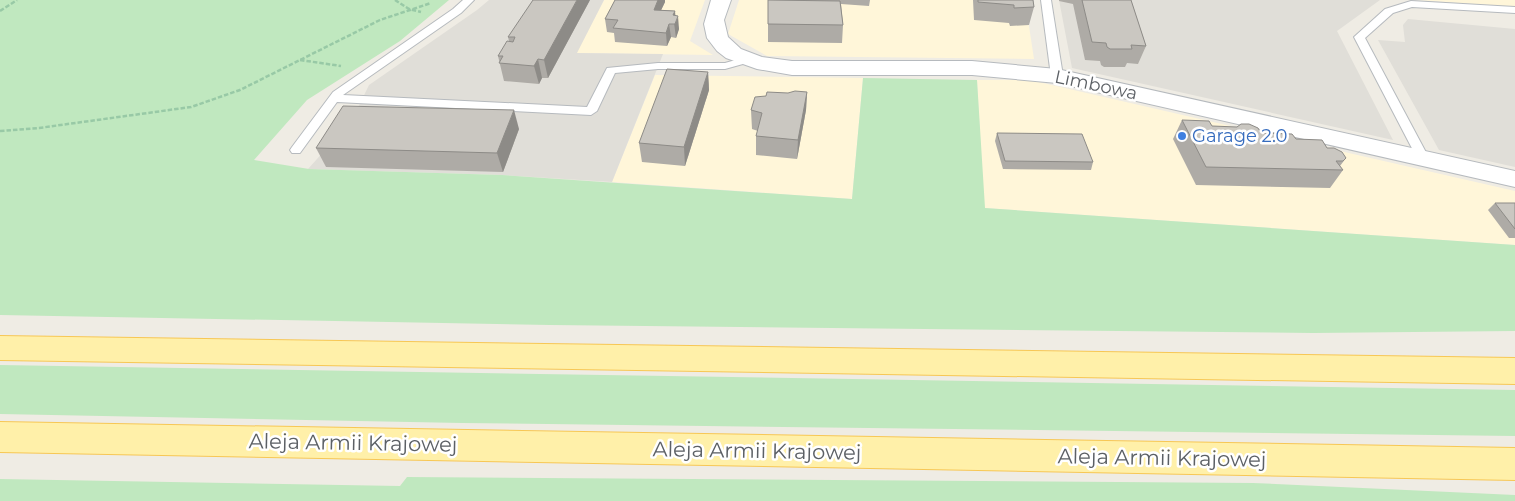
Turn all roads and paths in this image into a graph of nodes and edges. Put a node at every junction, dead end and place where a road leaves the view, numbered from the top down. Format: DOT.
graph roads {
  1 [pos="17,0"];
  2 [pos="469,0"];
  3 [pos="721,0"];
  4 [pos="1046,0"];
  5 [pos="432,2"];
  6 [pos="1515,10"];
  7 [pos="0,11"];
  8 [pos="300,60"];
  9 [pos="746,60"];
  10 [pos="371,70"];
  11 [pos="1057,76"];
  12 [pos="334,98"];
  13 [pos="0,131"];
  14 [pos="296,150"];
  15 [pos="1423,158"];
  16 [pos="1515,179"];
  17 [pos="0,348"];
  18 [pos="1515,371"];
  19 [pos="0,437"];
  20 [pos="1515,464"];
  1 -- 7 [label="path"];
  2 -- 10 [label="lane"];
  3 -- 9 [label="street, Limbowa"];
  4 -- 11 [label="lane"];
  5 -- 8 [label="path"];
  6 -- 15 [label="lane"];
  8 -- 10 [label="path"];
  8 -- 13 [label="path"];
  9 -- 11 [label="street, Limbowa"];
  9 -- 12 [label="lane"];
  10 -- 12 [label="lane"];
  11 -- 15 [label="street, Limbowa"];
  12 -- 14 [label="lane"];
  15 -- 16 [label="street, Limbowa"];
  17 -- 18 [label="main road"];
  19 -- 20 [label="main road, Aleja Armii Krajowej"];
}
